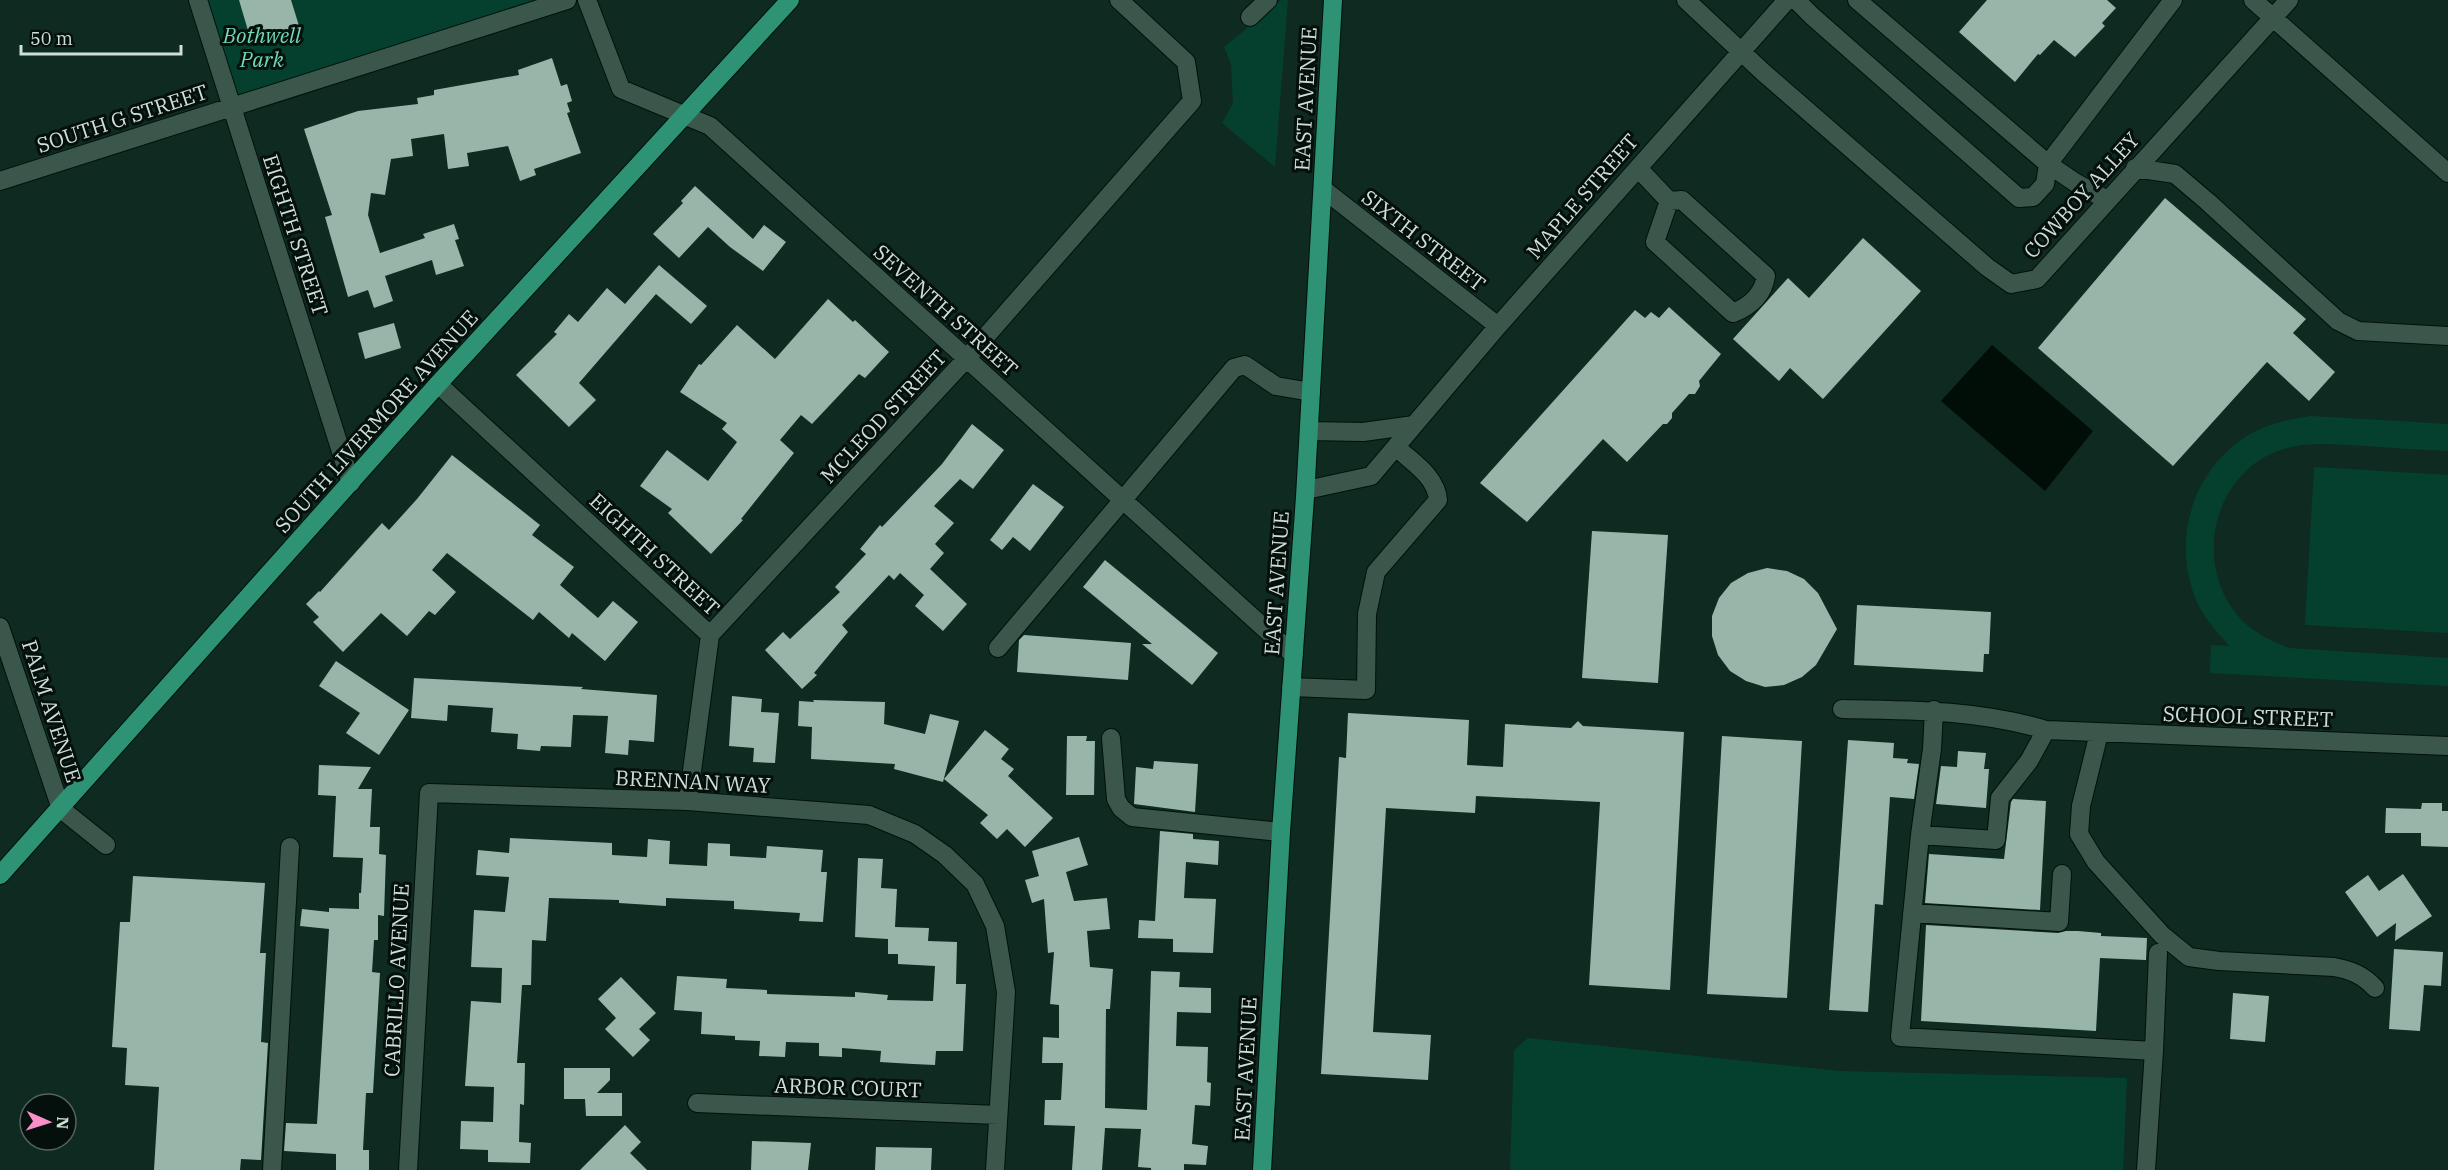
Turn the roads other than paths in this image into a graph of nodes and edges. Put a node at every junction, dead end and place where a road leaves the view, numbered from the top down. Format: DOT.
graph roads {
  1 [pos="198,0"];
  2 [pos="567,0"];
  3 [pos="587,0"];
  4 [pos="790,0"];
  5 [pos="1119,0"];
  6 [pos="1268,0"];
  7 [pos="1333,0"];
  8 [pos="1686,0"];
  9 [pos="1787,0"];
  10 [pos="1796,0"];
  11 [pos="1857,0"];
  12 [pos="2173,0"];
  13 [pos="2253,0"];
  14 [pos="2289,0"];
  15 [pos="1250,17"];
  16 [pos="2272,18"];
  17 [pos="1740,51"];
  18 [pos="232,106"];
  19 [pos="682,115"];
  20 [pos="2048,164"];
  21 [pos="1638,168"];
  22 [pos="2135,168"];
  23 [pos="2448,173"];
  24 [pos="0,181"];
  25 [pos="1323,189"];
  26 [pos="2107,200"];
  27 [pos="1669,201"];
  28 [pos="1498,326"];
  29 [pos="2448,336"];
  30 [pos="966,359"];
  31 [pos="438,384"];
  32 [pos="1311,392"];
  33 [pos="1414,425"];
  34 [pos="1309,431"];
  35 [pos="1396,447"];
  36 [pos="351,483"];
  37 [pos="1306,490"];
  38 [pos="1123,500"];
  39 [pos="0,627"];
  40 [pos="710,635"];
  41 [pos="998,648"];
  42 [pos="1294,655"];
  43 [pos="1291,687"];
  44 [pos="1842,709"];
  45 [pos="1934,710"];
  46 [pos="2046,730"];
  47 [pos="2099,733"];
  48 [pos="1111,738"];
  49 [pos="2448,746"];
  50 [pos="429,793"];
  51 [pos="688,801"];
  52 [pos="61,809"];
  53 [pos="1281,832"];
  54 [pos="1920,835"];
  55 [pos="106,845"];
  56 [pos="290,847"];
  57 [pos="2062,874"];
  58 [pos="0,875"];
  59 [pos="1912,913"];
  60 [pos="2158,953"];
  61 [pos="2375,988"];
  62 [pos="2154,1051"];
  63 [pos="697,1103"];
  64 [pos="998,1115"];
  65 [pos="272,1170"];
  66 [pos="408,1170"];
  67 [pos="994,1170"];
  68 [pos="1262,1170"];
  69 [pos="2146,1170"];
  1 -- 18 [label="street, EIGHTH STREET"];
  2 -- 18 [label="street, SOUTH G STREET"];
  3 -- 19 [label="street, SEVENTH STREET"];
  4 -- 19 [label="main road, SOUTH LIVERMORE AVENUE"];
  5 -- 30 [label="street, MCLEOD STREET"];
  6 -- 15 [label="street"];
  7 -- 25 [label="main road, EAST AVENUE"];
  8 -- 17 [label="street"];
  9 -- 17 [label="street, MAPLE STREET"];
  10 -- 20 [label="street"];
  11 -- 20 [label="street"];
  12 -- 20 [label="street"];
  13 -- 16 [label="street"];
  14 -- 16 [label="street, COWBOY ALLEY"];
  16 -- 22 [label="street, COWBOY ALLEY"];
  16 -- 23 [label="street"];
  17 -- 21 [label="street, MAPLE STREET"];
  17 -- 26 [label="street, COWBOY ALLEY"];
  18 -- 24 [label="street, SOUTH G STREET"];
  18 -- 36 [label="street, EIGHTH STREET"];
  19 -- 30 [label="street, SEVENTH STREET"];
  19 -- 31 [label="main road, SOUTH LIVERMORE AVENUE"];
  20 -- 26 [label="street"];
  21 -- 27 [label="street"];
  21 -- 28 [label="street, MAPLE STREET"];
  22 -- 26 [label="street, COWBOY ALLEY"];
  22 -- 29 [label="street"];
  25 -- 28 [label="street, SIXTH STREET"];
  25 -- 32 [label="main road, EAST AVENUE"];
  27 -- 27 [label="street"];
  28 -- 33 [label="street, MAPLE STREET"];
  30 -- 38 [label="street, SEVENTH STREET"];
  30 -- 40 [label="street, MCLEOD STREET"];
  31 -- 36 [label="main road, SOUTH LIVERMORE AVENUE"];
  31 -- 40 [label="street, EIGHTH STREET"];
  32 -- 34 [label="main road, EAST AVENUE"];
  32 -- 38 [label="street"];
  33 -- 34 [label="street"];
  33 -- 35 [label="street, MAPLE STREET"];
  34 -- 37 [label="main road, EAST AVENUE"];
  35 -- 37 [label="street, MAPLE STREET"];
  35 -- 43 [label="street"];
  36 -- 52 [label="main road, SOUTH LIVERMORE AVENUE"];
  37 -- 42 [label="main road, EAST AVENUE"];
  38 -- 41 [label="street"];
  38 -- 42 [label="street, SEVENTH STREET"];
  39 -- 52 [label="street, PALM AVENUE"];
  40 -- 51 [label="street"];
  42 -- 43 [label="main road, EAST AVENUE"];
  43 -- 53 [label="main road, EAST AVENUE"];
  44 -- 45 [label="street, SCHOOL STREET"];
  45 -- 46 [label="street, SCHOOL STREET"];
  45 -- 54 [label="street"];
  46 -- 47 [label="street, SCHOOL STREET"];
  46 -- 54 [label="street"];
  47 -- 49 [label="street, SCHOOL STREET"];
  47 -- 61 [label="street"];
  48 -- 53 [label="street"];
  50 -- 51 [label="street, BRENNAN WAY"];
  50 -- 66 [label="street, CABRILLO AVENUE"];
  51 -- 64 [label="street, BRENNAN WAY"];
  52 -- 55 [label="street"];
  52 -- 58 [label="main road, SOUTH LIVERMORE AVENUE"];
  53 -- 68 [label="main road, EAST AVENUE"];
  54 -- 59 [label="street"];
  56 -- 65 [label="street"];
  57 -- 59 [label="street"];
  59 -- 62 [label="street"];
  60 -- 62 [label="street"];
  62 -- 69 [label="street"];
  63 -- 64 [label="street, ARBOR COURT"];
  64 -- 67 [label="street, BRENNAN WAY"];
}
